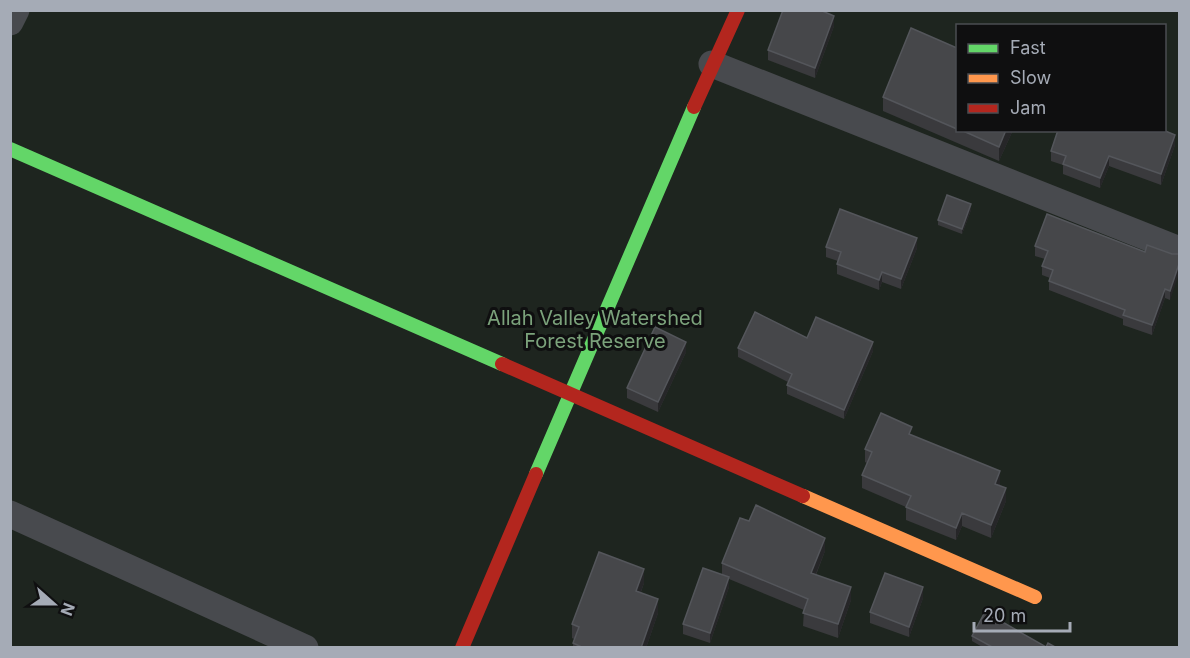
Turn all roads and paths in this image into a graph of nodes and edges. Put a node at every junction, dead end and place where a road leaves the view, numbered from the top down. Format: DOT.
graph roads {
  1 [pos="16,10"];
  2 [pos="738,10"];
  3 [pos="10,22"];
  4 [pos="712,64"];
  5 [pos="10,149"];
  6 [pos="1177,249"];
  7 [pos="571,394"];
  8 [pos="10,514"];
  9 [pos="1035,597"];
  10 [pos="305,648"];
  11 [pos="462,648"];
  1 -- 3 [label="street"];
  2 -- 4 [label="street"];
  4 -- 6 [label="street"];
  4 -- 7 [label="street"];
  5 -- 7 [label="street"];
  7 -- 9 [label="street"];
  7 -- 11 [label="street"];
  8 -- 10 [label="street"];
}
